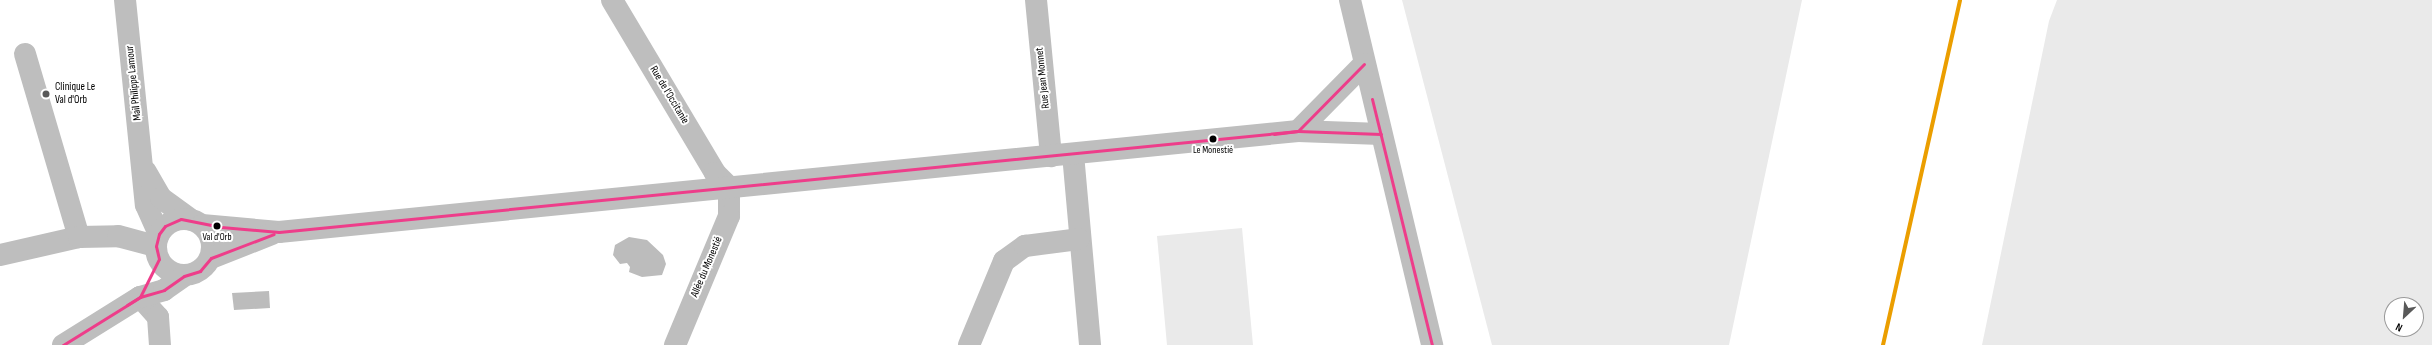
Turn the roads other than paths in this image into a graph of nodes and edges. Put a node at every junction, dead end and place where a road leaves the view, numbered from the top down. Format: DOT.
graph roads {
  1 [pos="125,0"];
  2 [pos="612,0"];
  3 [pos="1036,0"];
  4 [pos="1350,0"];
  5 [pos="25,54"];
  6 [pos="1364,64"];
  7 [pos="1298,132"];
  8 [pos="1381,134"];
  9 [pos="1073,154"];
  10 [pos="1051,156"];
  11 [pos="142,166"];
  12 [pos="729,188"];
  13 [pos="197,222"];
  14 [pos="279,232"];
  15 [pos="79,237"];
  16 [pos="1079,239"];
  17 [pos="158,247"];
  18 [pos="0,255"];
  19 [pos="212,258"];
  20 [pos="184,276"];
  21 [pos="140,297"];
  22 [pos="63,345"];
  23 [pos="160,345"];
  24 [pos="674,345"];
  25 [pos="969,345"];
  26 [pos="1090,345"];
  27 [pos="1432,345"];
  1 -- 11 [label="street, Mail Philippe Lamour"];
  2 -- 12 [label="street, Rue de l'Occitanie"];
  3 -- 10 [label="street, Rue Jean Monnet"];
  4 -- 6 [label="street"];
  5 -- 15 [label="street"];
  6 -- 7 [label="street"];
  6 -- 8 [label="street"];
  7 -- 8 [label="street"];
  7 -- 9 [label="street"];
  8 -- 27 [label="street"];
  9 -- 10 [label="street"];
  9 -- 16 [label="street"];
  10 -- 12 [label="street"];
  11 -- 13 [label="street, Mail Philippe Lamour"];
  11 -- 17 [label="street, Mail Philippe Lamour"];
  12 -- 14 [label="street"];
  12 -- 24 [label="street, Allée du Monestié"];
  13 -- 14 [label="street"];
  13 -- 17 [label="street"];
  13 -- 19 [label="street"];
  14 -- 19 [label="street"];
  15 -- 17 [label="street"];
  15 -- 18 [label="street"];
  16 -- 25 [label="street"];
  16 -- 26 [label="street"];
  17 -- 20 [label="street"];
  17 -- 21 [label="street"];
  19 -- 20 [label="street"];
  20 -- 21 [label="street"];
  21 -- 22 [label="street"];
  21 -- 23 [label="street"];
}
